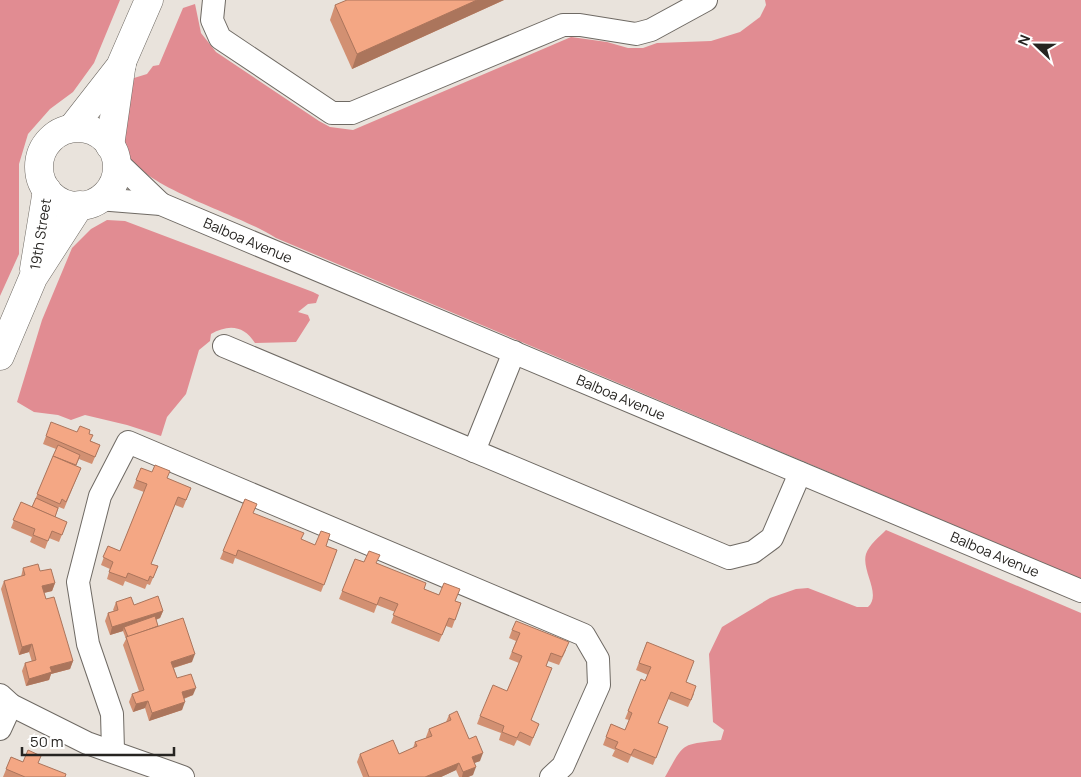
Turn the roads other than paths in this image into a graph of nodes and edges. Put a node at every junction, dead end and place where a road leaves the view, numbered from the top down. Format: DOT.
graph roads {
  1 [pos="149,0"];
  2 [pos="214,0"];
  3 [pos="706,0"];
  4 [pos="122,62"];
  5 [pos="72,128"];
  6 [pos="113,153"];
  7 [pos="47,190"];
  8 [pos="89,202"];
  9 [pos="161,204"];
  10 [pos="33,278"];
  11 [pos="224,346"];
  12 [pos="514,352"];
  13 [pos="0,356"];
  14 [pos="474,451"];
  15 [pos="800,473"];
  16 [pos="1081,591"];
  17 [pos="6,700"];
  18 [pos="0,729"];
  19 [pos="113,750"];
  20 [pos="183,777"];
  21 [pos="551,777"];
  1 -- 4 [label="main road"];
  2 -- 3 [label="street"];
  4 -- 5 [label="main road"];
  4 -- 6 [label="main road"];
  5 -- 6 [label="main road"];
  5 -- 7 [label="main road"];
  6 -- 8 [label="main road"];
  6 -- 9 [label="street, Balboa Avenue"];
  7 -- 8 [label="main road"];
  7 -- 10 [label="main road, 19th Street"];
  8 -- 9 [label="street, Balboa Avenue"];
  8 -- 10 [label="main road, 19th Street"];
  9 -- 12 [label="street, Balboa Avenue"];
  10 -- 13 [label="main road, 19th Street"];
  11 -- 14 [label="street"];
  12 -- 14 [label="street"];
  12 -- 15 [label="street, Balboa Avenue"];
  14 -- 15 [label="street"];
  15 -- 16 [label="street, Balboa Avenue"];
  17 -- 18 [label="street"];
  17 -- 19 [label="street"];
  19 -- 20 [label="street"];
  19 -- 21 [label="street"];
}
